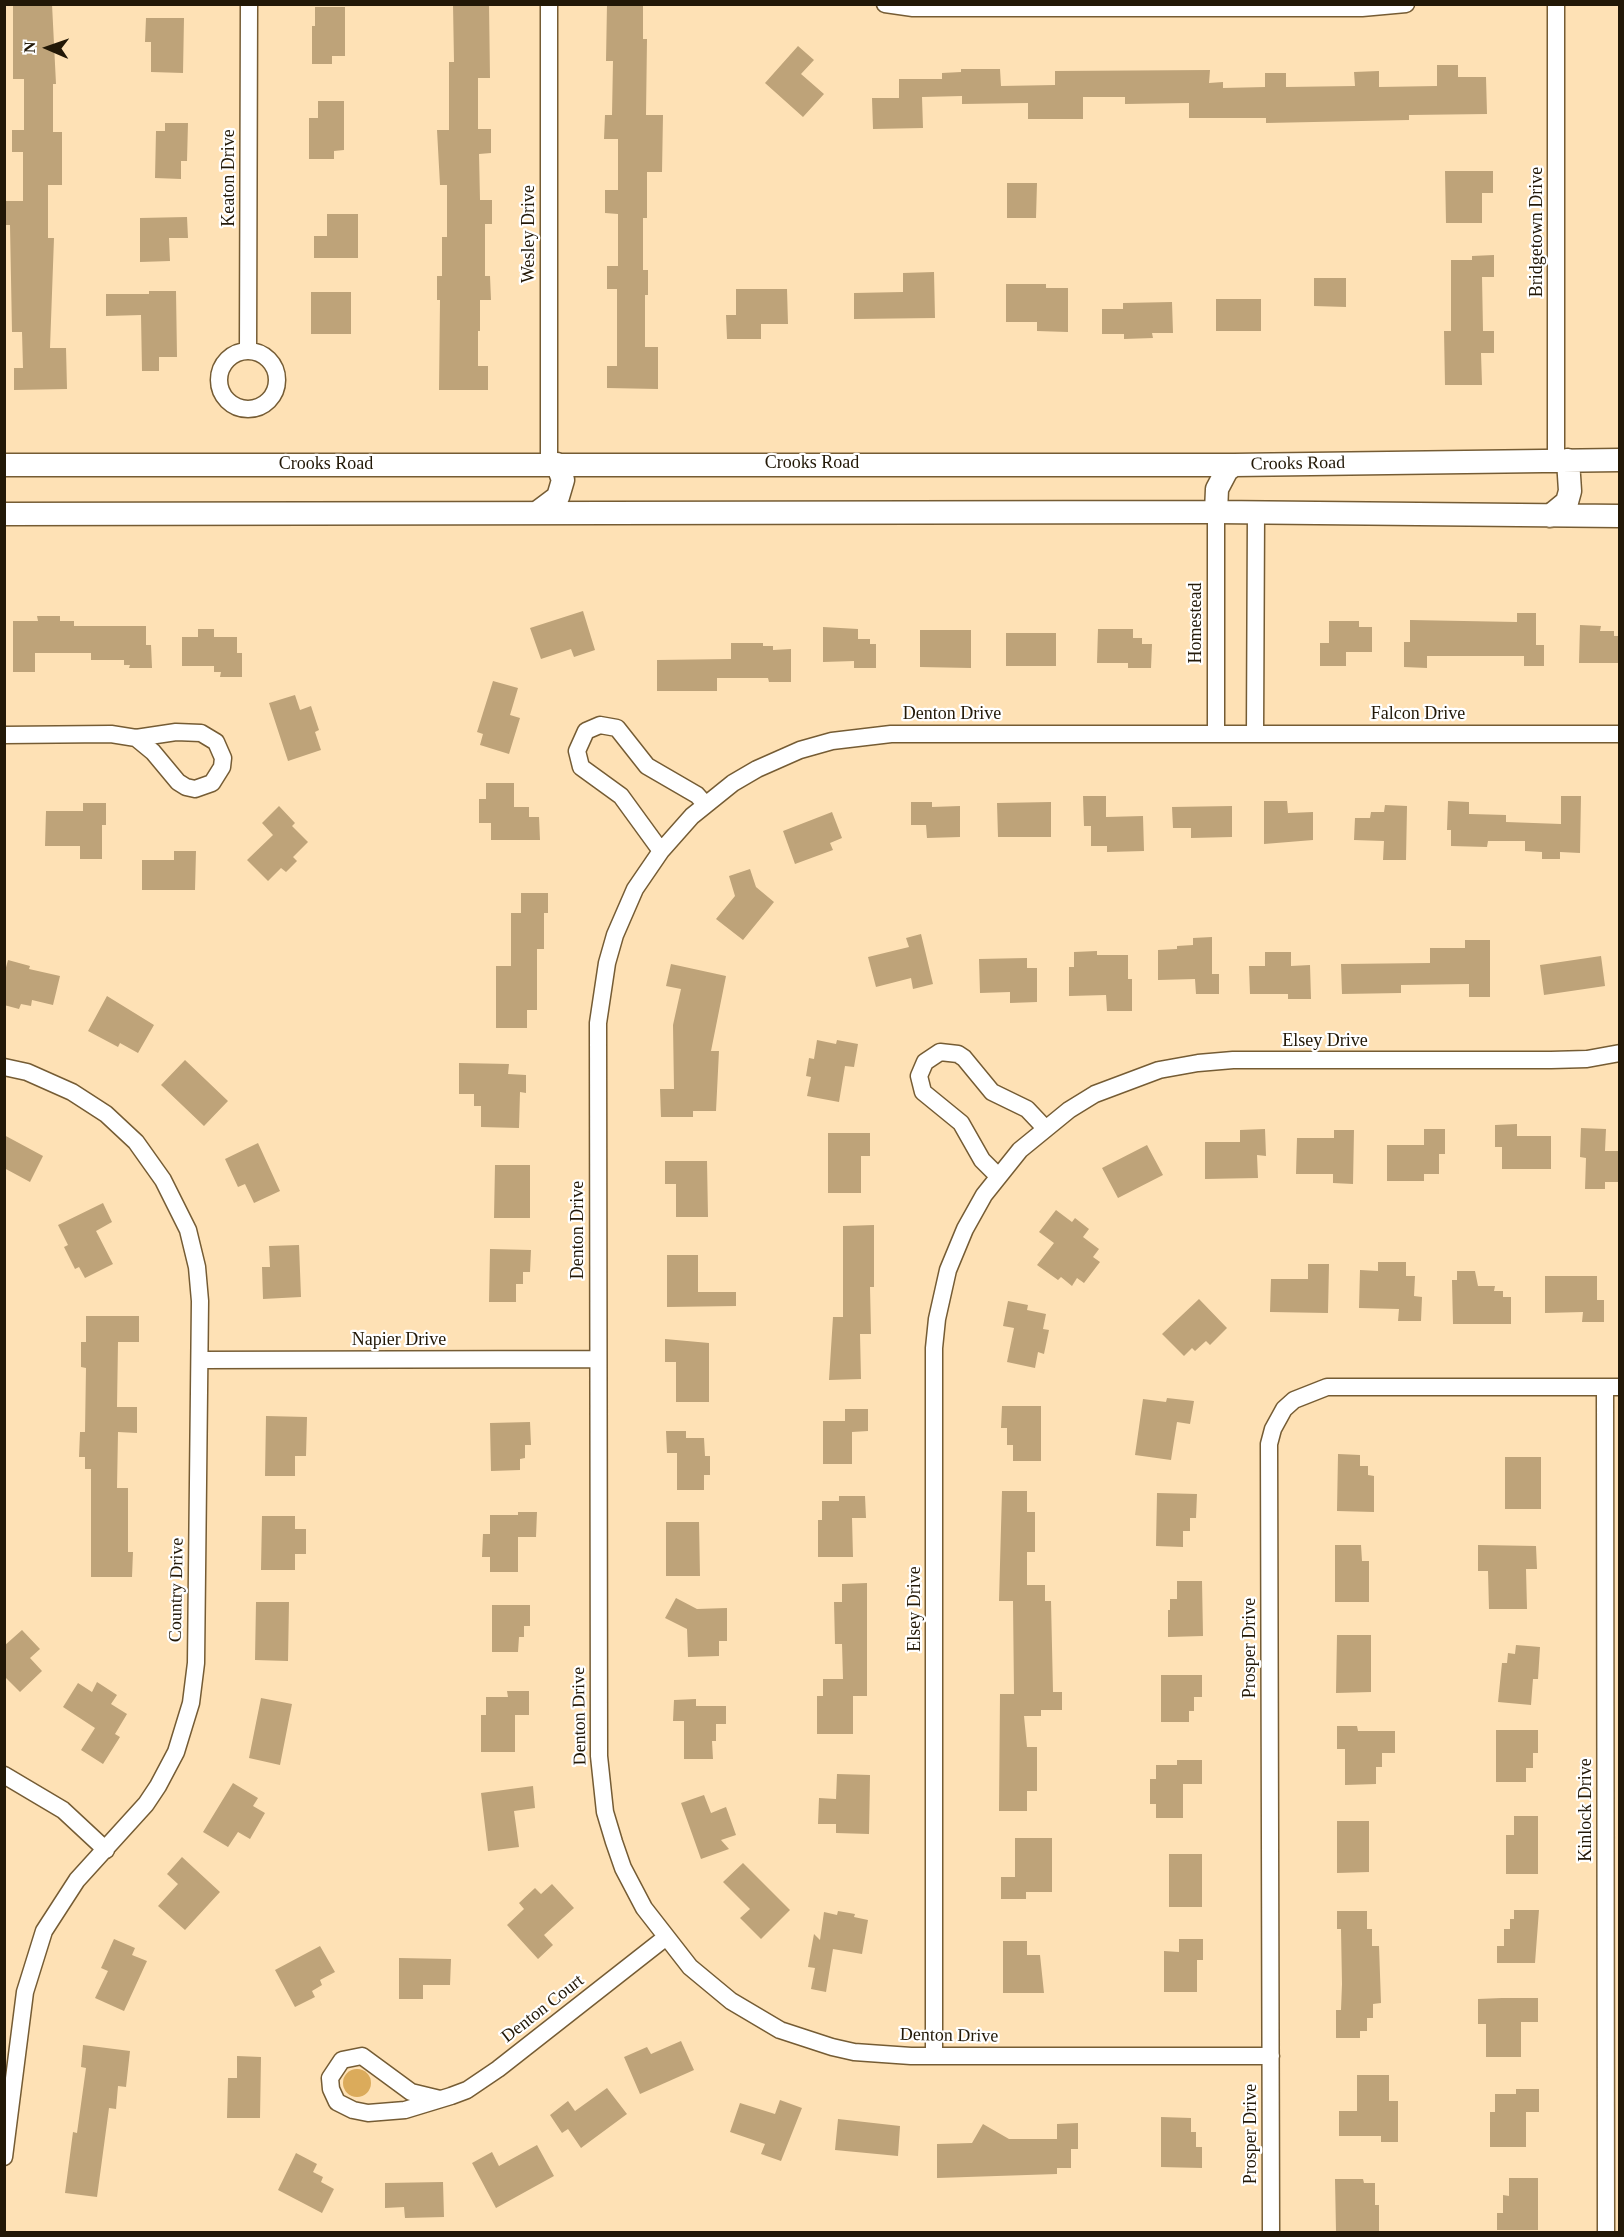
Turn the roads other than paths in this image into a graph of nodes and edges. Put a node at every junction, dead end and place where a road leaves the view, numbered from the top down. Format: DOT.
graph roads {
  1 [pos="249,4"];
  2 [pos="549,4"];
  3 [pos="885,4"];
  4 [pos="1406,4"];
  5 [pos="1556,4"];
  6 [pos="248,351"];
  7 [pos="1562,460"];
  8 [pos="1620,460"];
  9 [pos="553,464"];
  10 [pos="4,465"];
  11 [pos="1234,465"];
  12 [pos="538,512"];
  13 [pos="1216,512"];
  14 [pos="1256,513"];
  15 [pos="4,514"];
  16 [pos="1550,516"];
  17 [pos="1620,516"];
  18 [pos="1216,733"];
  19 [pos="1255,734"];
  20 [pos="1620,734"];
  21 [pos="4,735"];
  22 [pos="136,738"];
  23 [pos="705,804"];
  24 [pos="660,850"];
  25 [pos="1620,1053"];
  26 [pos="4,1067"];
  27 [pos="1045,1128"];
  28 [pos="998,1176"];
  29 [pos="598,1359"];
  30 [pos="200,1360"];
  31 [pos="1612,1387"];
  32 [pos="4,1775"];
  33 [pos="106,1850"];
  34 [pos="665,1938"];
  35 [pos="934,2056"];
  36 [pos="1270,2056"];
  37 [pos="9,2090"];
  38 [pos="440,2099"];
  39 [pos="4,2157"];
  40 [pos="1271,2232"];
  41 [pos="1606,2232"];
  1 -- 6 [label="street, Keaton Drive"];
  2 -- 9 [label="street, Wesley Drive"];
  3 -- 4 [label="street"];
  5 -- 7 [label="street, Bridgetown Drive"];
  7 -- 8 [label="main road, Crooks Road"];
  7 -- 11 [label="main road, Crooks Road"];
  7 -- 16 [label="main road"];
  9 -- 10 [label="main road, Crooks Road"];
  9 -- 11 [label="main road, Crooks Road"];
  9 -- 12 [label="main road"];
  11 -- 13 [label="main road"];
  12 -- 13 [label="main road"];
  12 -- 15 [label="main road"];
  13 -- 14 [label="main road"];
  13 -- 18 [label="street, Homestead"];
  14 -- 16 [label="main road"];
  14 -- 19 [label="street"];
  16 -- 17 [label="main road"];
  18 -- 19 [label="street, Falcon Drive"];
  18 -- 23 [label="street, Denton Drive"];
  19 -- 20 [label="street, Falcon Drive"];
  21 -- 22 [label="street"];
  22 -- 22 [label="street"];
  23 -- 24 [label="street, Denton Drive"];
  23 -- 24 [label="street"];
  24 -- 29 [label="street, Denton Drive"];
  25 -- 27 [label="street, Elsey Drive"];
  26 -- 30 [label="street, Country Drive"];
  27 -- 28 [label="street, Elsey Drive"];
  27 -- 28 [label="street"];
  28 -- 35 [label="street, Elsey Drive"];
  29 -- 30 [label="street, Napier Drive"];
  29 -- 34 [label="street, Denton Drive"];
  30 -- 33 [label="street, Country Drive"];
  31 -- 36 [label="street, Prosper Drive"];
  31 -- 41 [label="street, Kinlock Drive"];
  32 -- 33 [label="street"];
  33 -- 37 [label="street, Country Drive"];
  34 -- 35 [label="street, Denton Drive"];
  34 -- 38 [label="street, Denton Court"];
  35 -- 36 [label="street, Denton Drive"];
  36 -- 40 [label="street, Prosper Drive"];
  37 -- 39 [label="street, Country Drive"];
  38 -- 38 [label="street, Denton Court"];
}
